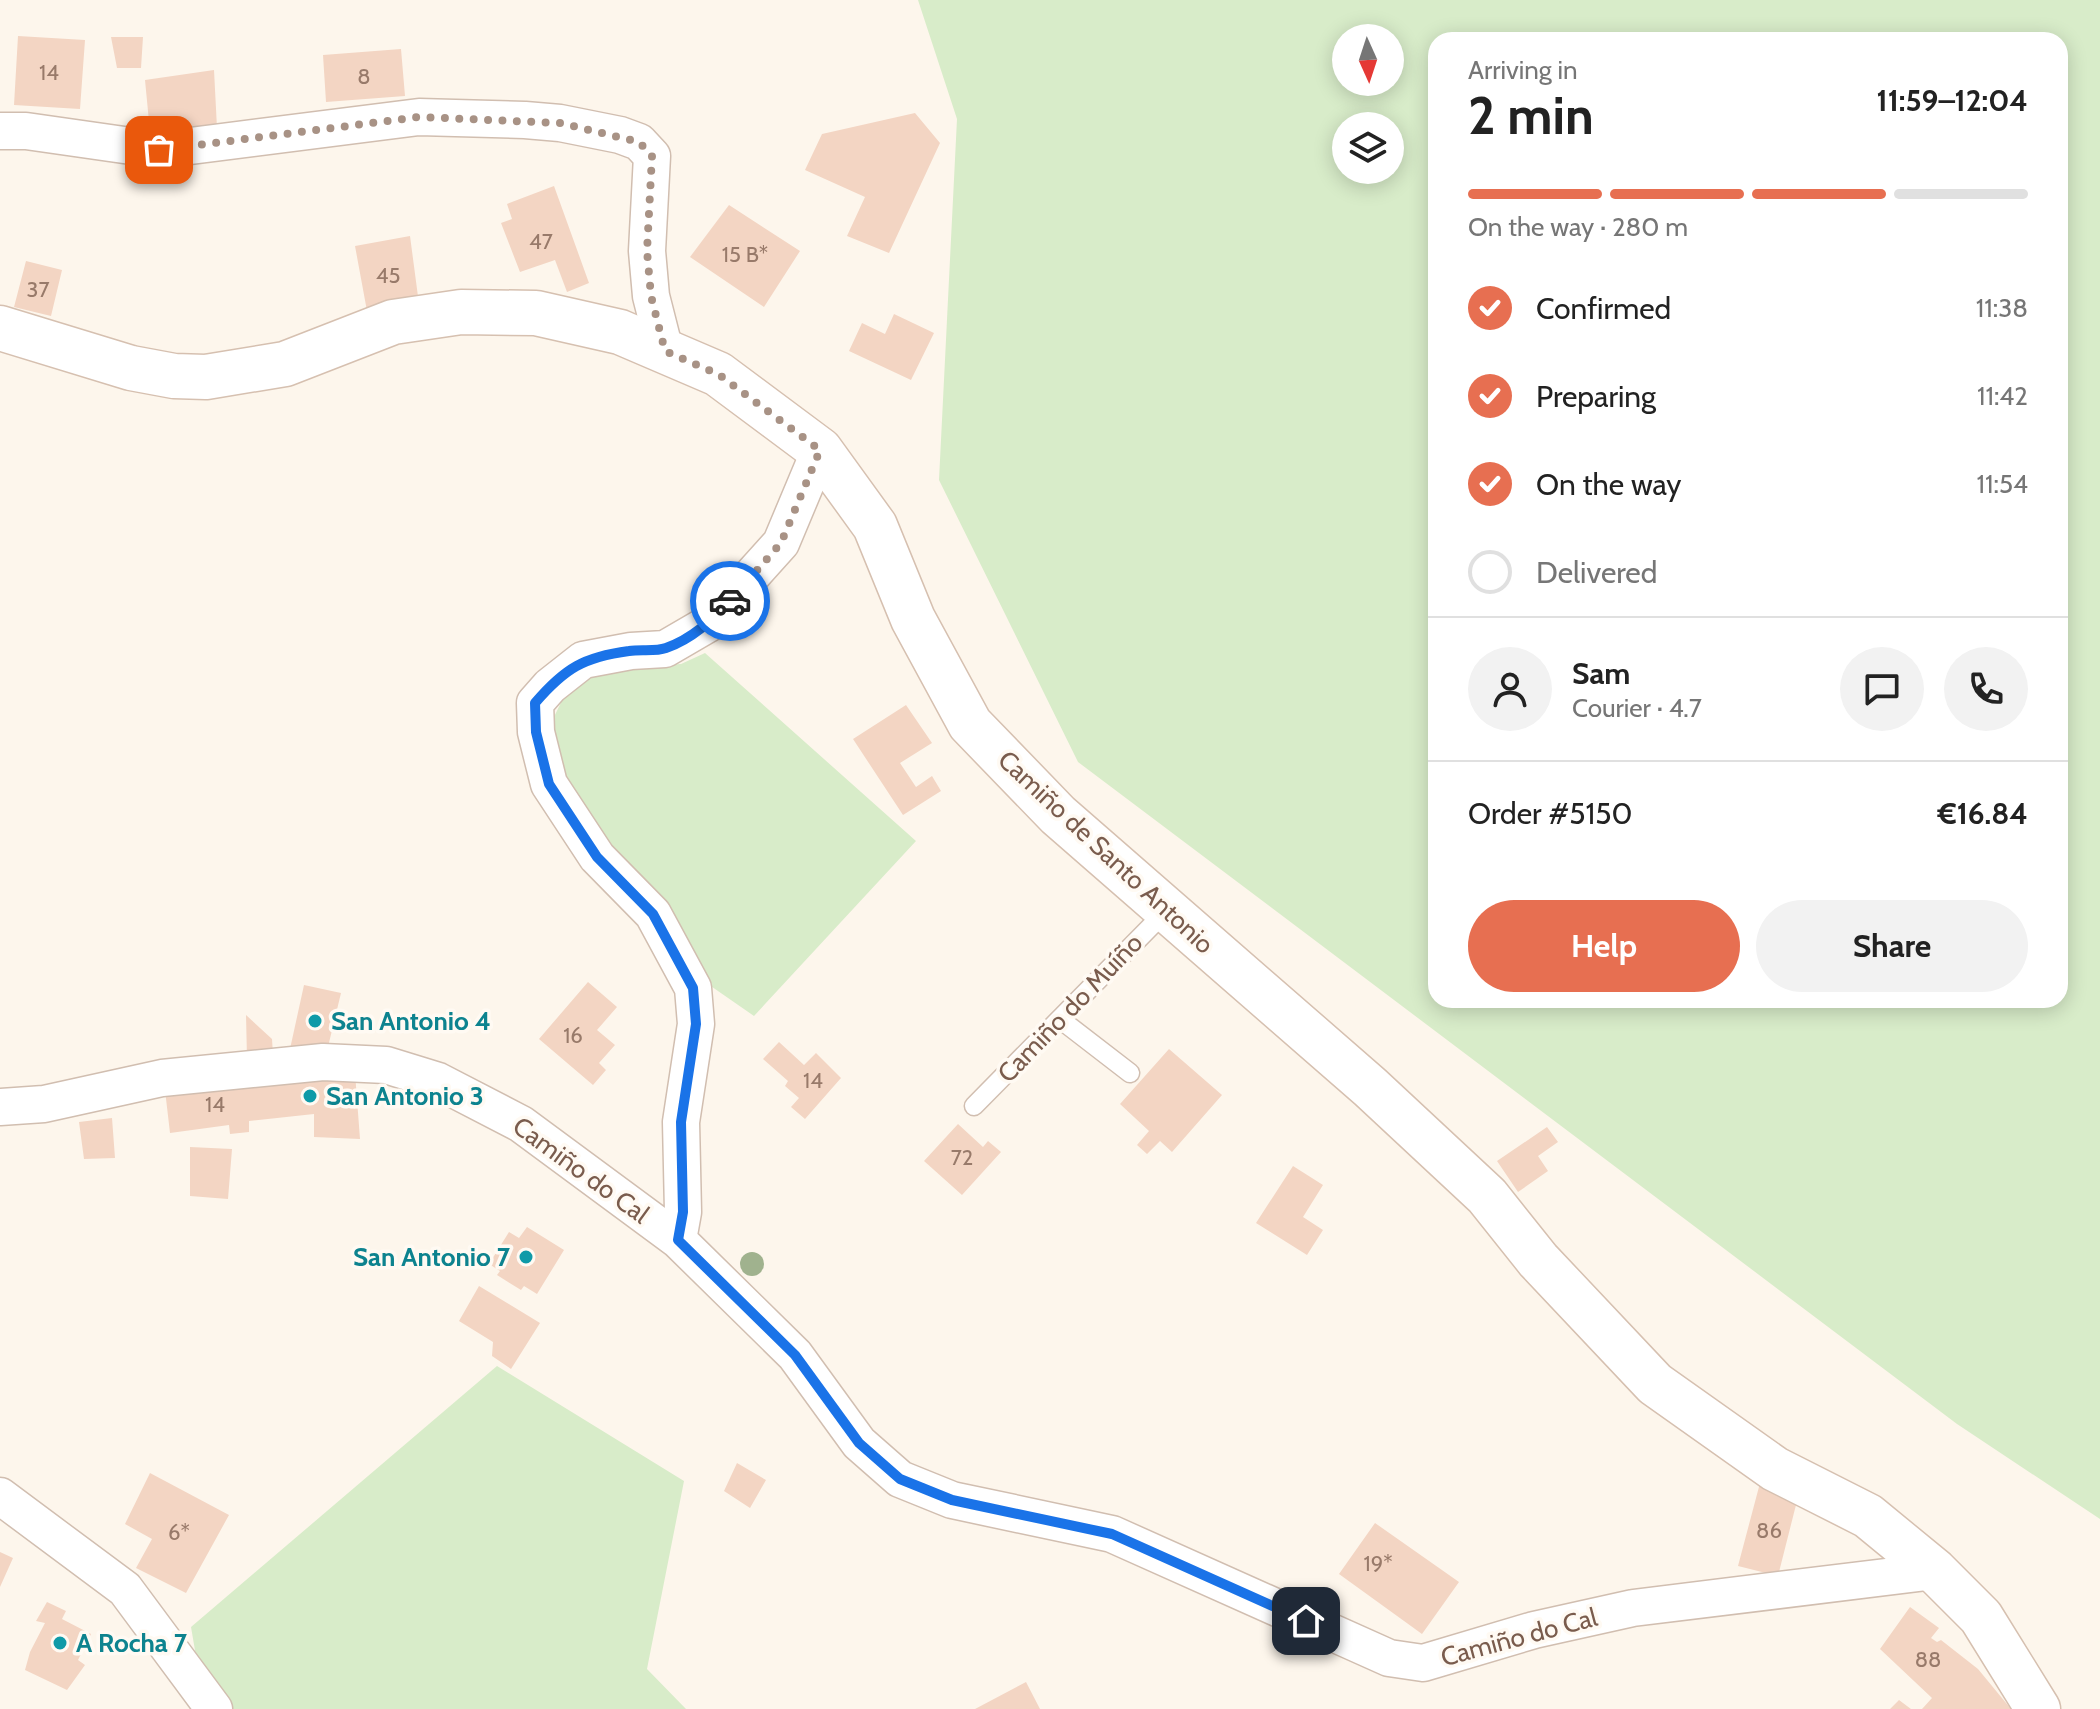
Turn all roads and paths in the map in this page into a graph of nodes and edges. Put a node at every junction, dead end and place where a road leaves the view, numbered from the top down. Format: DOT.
graph roads {
  1 [pos="0,131"];
  2 [pos="0,328"];
  3 [pos="665,351"];
  4 [pos="820,450"];
  5 [pos="1167,910"];
  6 [pos="1060,1019"];
  7 [pos="1130,1073"];
  8 [pos="974,1106"];
  9 [pos="0,1107"];
  10 [pos="678,1240"];
  11 [pos="0,1496"];
  12 [pos="1935,1571"];
  13 [pos="214,1709"];
  14 [pos="2038,1709"];
  1 -- 3 [label="street"];
  2 -- 3 [label="street, Camiño de Santo Antonio"];
  3 -- 4 [label="street, Camiño de Santo Antonio"];
  4 -- 5 [label="street, Camiño de Santo Antonio"];
  4 -- 10 [label="street"];
  5 -- 6 [label="lane, Camiño do Muíño"];
  5 -- 12 [label="street, Camiño de Santo Antonio"];
  6 -- 7 [label="lane"];
  6 -- 8 [label="lane, Camiño do Muíño"];
  9 -- 10 [label="street, Camiño do Cal"];
  10 -- 12 [label="street, Camiño do Cal"];
  11 -- 13 [label="street"];
  12 -- 14 [label="street, Camiño de Santo Antonio"];
}
